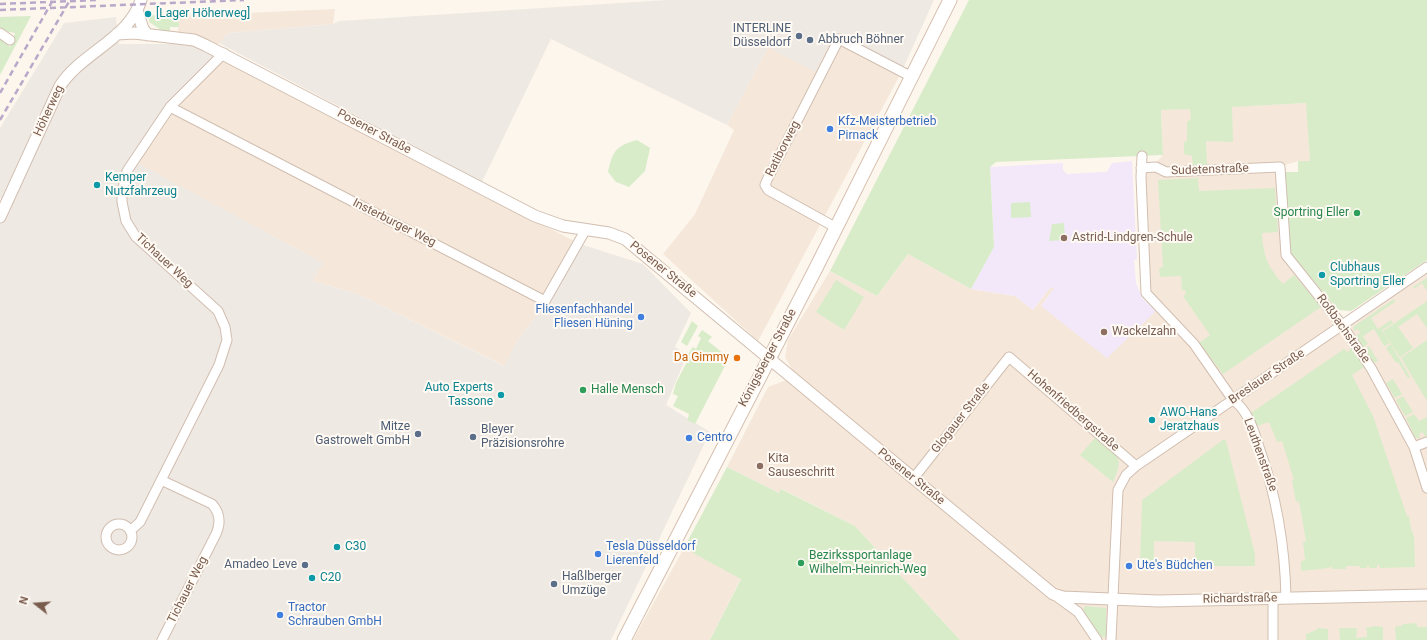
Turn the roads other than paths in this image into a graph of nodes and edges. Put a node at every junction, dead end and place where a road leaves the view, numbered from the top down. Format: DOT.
graph roads {
  1 [pos="950,0"];
  2 [pos="139,5"];
  3 [pos="0,33"];
  4 [pos="117,34"];
  5 [pos="148,35"];
  6 [pos="10,40"];
  7 [pos="224,53"];
  8 [pos="912,77"];
  9 [pos="170,107"];
  10 [pos="1142,156"];
  11 [pos="1280,167"];
  12 [pos="1141,168"];
  13 [pos="0,217"];
  14 [pos="836,227"];
  15 [pos="586,229"];
  16 [pos="1427,267"];
  17 [pos="1342,325"];
  18 [pos="1009,357"];
  19 [pos="768,358"];
  20 [pos="1233,400"];
  21 [pos="1427,442"];
  22 [pos="1414,447"];
  23 [pos="1136,466"];
  24 [pos="913,479"];
  25 [pos="161,480"];
  26 [pos="1427,488"];
  27 [pos="130,531"];
  28 [pos="1053,594"];
  29 [pos="1427,595"];
  30 [pos="1273,598"];
  31 [pos="1286,598"];
  32 [pos="1113,600"];
  33 [pos="162,640"];
  34 [pos="624,640"];
  35 [pos="1097,640"];
  36 [pos="1111,640"];
  37 [pos="1273,640"];
  1 -- 8 [label="main road, Königsberger Straße"];
  2 -- 4 [label="street, Höherweg"];
  2 -- 5 [label="street"];
  3 -- 6 [label="street"];
  4 -- 5 [label="street, Posener Straße"];
  4 -- 13 [label="street, Höherweg"];
  5 -- 7 [label="street, Posener Straße"];
  7 -- 9 [label="street, Tichauer Weg"];
  7 -- 15 [label="street, Posener Straße"];
  8 -- 14 [label="main road, Königsberger Straße"];
  8 -- 14 [label="street, Ratiborweg"];
  9 -- 15 [label="street, Insterburger Weg"];
  9 -- 25 [label="street, Tichauer Weg"];
  10 -- 12 [label="street, Leuthenstraße"];
  11 -- 12 [label="street, Sudetenstraße"];
  11 -- 17 [label="street, Roßbachstraße"];
  12 -- 20 [label="street, Leuthenstraße"];
  14 -- 19 [label="main road, Königsberger Straße"];
  15 -- 19 [label="street, Posener Straße"];
  16 -- 17 [label="street, Breslauer Straße"];
  17 -- 20 [label="street, Breslauer Straße"];
  17 -- 22 [label="street, Roßbachstraße"];
  18 -- 23 [label="street, Hohenfriedbergstraße"];
  18 -- 24 [label="street, Glogauer Straße"];
  19 -- 24 [label="street, Posener Straße"];
  19 -- 34 [label="main road, Königsberger Straße"];
  20 -- 23 [label="street, Breslauer Straße"];
  20 -- 31 [label="street, Leuthenstraße"];
  21 -- 22 [label="street"];
  22 -- 26 [label="street, Roßbachstraße"];
  23 -- 32 [label="street, Breslauer Straße"];
  24 -- 28 [label="street, Posener Straße"];
  25 -- 27 [label="street, Tichauer Weg"];
  25 -- 33 [label="street, Tichauer Weg"];
  28 -- 32 [label="street, Richardstraße"];
  28 -- 35 [label="street, Posener Straße"];
  29 -- 31 [label="street, Richardstraße"];
  30 -- 31 [label="street, Richardstraße"];
  30 -- 32 [label="street, Richardstraße"];
  30 -- 37 [label="street"];
  32 -- 36 [label="street, Breslauer Straße"];
}
